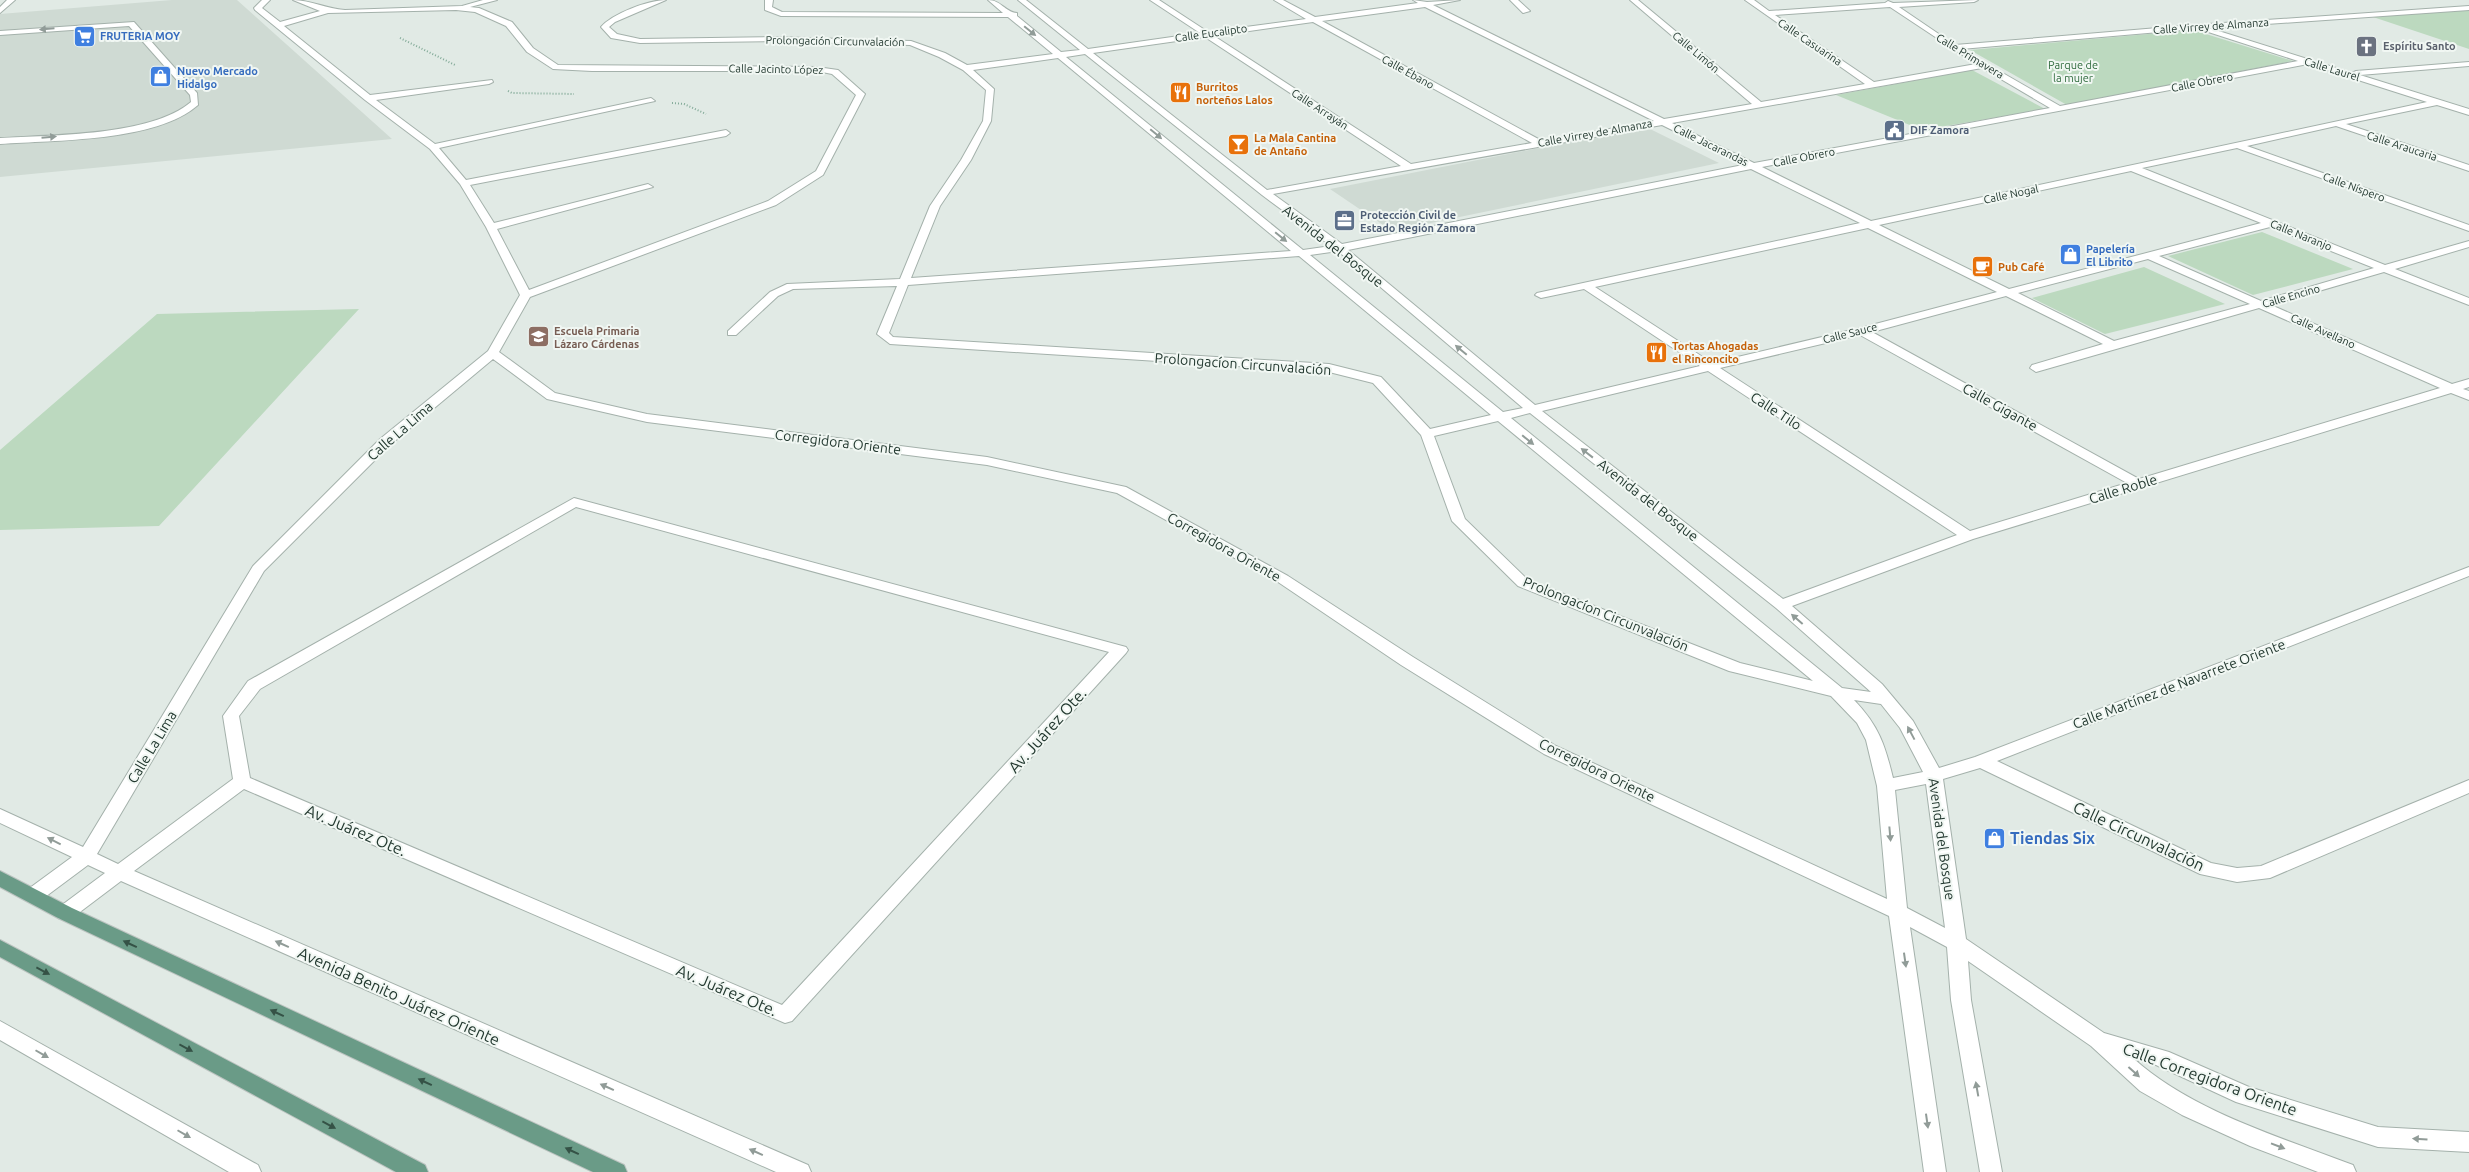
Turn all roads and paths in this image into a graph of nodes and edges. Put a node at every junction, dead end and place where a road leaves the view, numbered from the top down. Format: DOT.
graph roads {
  1 [pos="11,0"];
  2 [pos="266,0"];
  3 [pos="297,0"];
  4 [pos="493,0"];
  5 [pos="662,0"];
  6 [pos="769,0"];
  7 [pos="992,0"];
  8 [pos="1022,0"];
  9 [pos="1154,0"];
  10 [pos="1278,0"];
  11 [pos="1456,0"];
  12 [pos="1514,0"];
  13 [pos="1634,0"];
  14 [pos="1749,0"];
  15 [pos="1974,0"];
  16 [pos="1421,2"];
  17 [pos="1887,2"];
  18 [pos="456,8"];
  19 [pos="2469,8"];
  20 [pos="0,11"];
  21 [pos="328,11"];
  22 [pos="1526,11"];
  23 [pos="1766,13"];
  24 [pos="1015,15"];
  25 [pos="1312,20"];
  26 [pos="279,25"];
  27 [pos="2194,27"];
  28 [pos="0,33"];
  29 [pos="1205,34"];
  30 [pos="1952,47"];
  31 [pos="1086,51"];
  32 [pos="1059,54"];
  33 [pos="2307,62"];
  34 [pos="1983,65"];
  35 [pos="2466,65"];
  36 [pos="966,68"];
  37 [pos="2346,74"];
  38 [pos="489,82"];
  39 [pos="1870,84"];
  40 [pos="368,98"];
  41 [pos="651,101"];
  42 [pos="2437,102"];
  43 [pos="1758,104"];
  44 [pos="2059,109"];
  45 [pos="2469,112"];
  46 [pos="1662,121"];
  47 [pos="2336,124"];
  48 [pos="726,133"];
  49 [pos="0,141"];
  50 [pos="1539,143"];
  51 [pos="2240,146"];
  52 [pos="433,147"];
  53 [pos="1754,166"];
  54 [pos="1411,168"];
  55 [pos="2132,168"];
  56 [pos="2469,168"];
  57 [pos="464,183"];
  58 [pos="648,187"];
  59 [pos="1265,193"];
  60 [pos="2272,223"];
  61 [pos="1868,224"];
  62 [pos="492,227"];
  63 [pos="2469,228"];
  64 [pos="2469,244"];
  65 [pos="1340,248"];
  66 [pos="1302,253"];
  67 [pos="2150,256"];
  68 [pos="2384,268"];
  69 [pos="904,282"];
  70 [pos="1585,285"];
  71 [pos="2006,293"];
  72 [pos="1541,295"];
  73 [pos="526,296"];
  74 [pos="2469,302"];
  75 [pos="2262,304"];
  76 [pos="1862,331"];
  77 [pos="732,333"];
  78 [pos="890,340"];
  79 [pos="2113,345"];
  80 [pos="493,353"];
  81 [pos="1708,367"];
  82 [pos="2036,368"];
  83 [pos="2469,383"];
  84 [pos="2453,389"];
  85 [pos="2469,396"];
  86 [pos="1532,409"];
  87 [pos="1498,416"];
  88 [pos="1427,434"];
  89 [pos="2138,484"];
  90 [pos="1968,536"];
  91 [pos="2469,570"];
  92 [pos="1781,605"];
  93 [pos="1837,692"];
  94 [pos="1886,700"];
  95 [pos="1981,761"];
  96 [pos="1934,776"];
  97 [pos="242,781"];
  98 [pos="1886,786"];
  99 [pos="2469,786"];
  100 [pos="0,814"];
  101 [pos="86,857"];
  102 [pos="119,872"];
  103 [pos="0,878"];
  104 [pos="34,895"];
  105 [pos="1898,912"];
  106 [pos="65,913"];
  107 [pos="1957,944"];
  108 [pos="0,948"];
  109 [pos="0,1030"];
  110 [pos="2098,1040"];
  111 [pos="2469,1142"];
  112 [pos="250,1172"];
  113 [pos="417,1172"];
  114 [pos="616,1172"];
  115 [pos="800,1172"];
  116 [pos="1935,1172"];
  117 [pos="1991,1172"];
  118 [pos="2344,1172"];
  1 -- 20 [label="street"];
  2 -- 26 [label="street"];
  3 -- 21 [label="street, Calle Jacinto López"];
  4 -- 18 [label="street"];
  5 -- 36 [label="street, Prolongación Circunvalación"];
  6 -- 24 [label="street"];
  7 -- 24 [label="street, Avenida del Bosque"];
  8 -- 31 [label="street, Avenida del Bosque"];
  9 -- 29 [label="street, Calle Arrayán"];
  10 -- 25 [label="street, Calle Ébano"];
  11 -- 16 [label="street, Calle Eucalipto"];
  12 -- 22 [label="street"];
  13 -- 43 [label="street, Calle Limón"];
  14 -- 23 [label="street, Calle Casuarina"];
  15 -- 17 [label="street"];
  16 -- 25 [label="street, Calle Eucalipto"];
  16 -- 46 [label="street, Calle Jacarandas"];
  17 -- 23 [label="street"];
  17 -- 30 [label="street, Calle Primavera"];
  18 -- 21 [label="street, Calle Jacinto López"];
  18 -- 73 [label="street, Calle Jacinto López"];
  19 -- 27 [label="street, Calle Virrey de Almanza"];
  21 -- 26 [label="street"];
  23 -- 39 [label="street, Calle Casuarina"];
  24 -- 32 [label="street, Avenida del Bosque, one-way"];
  25 -- 29 [label="street, Calle Eucalipto"];
  25 -- 50 [label="street, Calle Ébano"];
  26 -- 40 [label="street"];
  27 -- 30 [label="street, Calle Virrey de Almanza"];
  27 -- 33 [label="street, Calle Laurel"];
  49 -- 28 [label="street, one-way"];
  29 -- 31 [label="street, Calle Eucalipto"];
  29 -- 54 [label="street, Calle Arrayán"];
  30 -- 34 [label="street, Calle Primavera"];
  31 -- 32 [label="street, Calle Eucalipto"];
  31 -- 59 [label="street, Avenida del Bosque"];
  32 -- 36 [label="street, Calle Eucalipto"];
  32 -- 66 [label="street, Avenida del Bosque, one-way"];
  33 -- 37 [label="street, Calle Laurel"];
  33 -- 44 [label="street, Calle Obrero"];
  34 -- 39 [label="street, Calle Virrey de Almanza"];
  34 -- 44 [label="street, Calle Primavera"];
  35 -- 37 [label="street"];
  36 -- 69 [label="street, Prolongación Circunvalación"];
  37 -- 42 [label="street, Calle Laurel"];
  38 -- 40 [label="street"];
  39 -- 43 [label="street, Calle Virrey de Almanza"];
  40 -- 52 [label="street"];
  41 -- 52 [label="street"];
  42 -- 45 [label="street, Calle Laurel"];
  42 -- 47 [label="street, Calle Nogal"];
  43 -- 46 [label="street, Calle Virrey de Almanza"];
  44 -- 53 [label="street, Calle Obrero"];
  46 -- 50 [label="street, Calle Virrey de Almanza"];
  46 -- 53 [label="street, Calle Jacarandas"];
  47 -- 51 [label="street, Calle Nogal"];
  47 -- 56 [label="street, Calle Araucaria"];
  48 -- 57 [label="street"];
  50 -- 54 [label="street, Calle Virrey de Almanza"];
  51 -- 55 [label="street, Calle Nogal"];
  51 -- 63 [label="street, Calle Níspero"];
  52 -- 57 [label="street"];
  53 -- 61 [label="street, Calle Jacarandas"];
  53 -- 65 [label="street, Calle Obrero"];
  54 -- 59 [label="street, Calle Virrey de Almanza"];
  55 -- 60 [label="street, Calle Naranjo"];
  55 -- 61 [label="street, Calle Nogal"];
  57 -- 62 [label="street"];
  58 -- 62 [label="street"];
  59 -- 65 [label="street, Avenida del Bosque"];
  60 -- 67 [label="street, Calle Sauce"];
  60 -- 68 [label="street, Calle Naranjo"];
  61 -- 70 [label="street, Calle Nogal"];
  61 -- 71 [label="street, Calle Jacarandas"];
  62 -- 73 [label="street"];
  64 -- 68 [label="street, Calle Encino"];
  65 -- 66 [label="street, Calle Obrero"];
  86 -- 65 [label="street, Avenida del Bosque, one-way"];
  66 -- 69 [label="street, Calle Obrero"];
  66 -- 87 [label="street, Avenida del Bosque"];
  67 -- 71 [label="street, Calle Sauce"];
  67 -- 75 [label="street, Calle Avellano"];
  68 -- 74 [label="street, Calle Naranjo"];
  68 -- 75 [label="street, Calle Encino"];
  69 -- 77 [label="street, Calle Obrero"];
  69 -- 78 [label="street, Prolongación Circunvalación"];
  70 -- 72 [label="street, Calle Nogal"];
  70 -- 81 [label="street, Calle Tilo"];
  71 -- 76 [label="street, Calle Sauce"];
  71 -- 79 [label="street, Calle Jacarandas"];
  73 -- 80 [label="street, Calle La Lima"];
  75 -- 79 [label="street, Calle Encino"];
  75 -- 84 [label="street, Calle Avellano"];
  76 -- 81 [label="street, Calle Sauce"];
  76 -- 89 [label="street, Calle Gigante"];
  78 -- 88 [label="street, Prolongacíon Circunvalación"];
  79 -- 82 [label="street, Calle Encino"];
  80 -- 101 [label="street, Calle La Lima"];
  80 -- 105 [label="street, Corregidora Oriente"];
  81 -- 86 [label="street, Calle Sauce"];
  81 -- 90 [label="street, Calle Tilo"];
  83 -- 84 [label="street, Calle Roble"];
  84 -- 85 [label="street, Calle Avellano"];
  84 -- 89 [label="street, Calle Roble"];
  86 -- 87 [label="street, Calle Sauce"];
  92 -- 86 [label="street, Avenida del Bosque, one-way"];
  87 -- 88 [label="street, Calle Sauce"];
  87 -- 93 [label="street, Avenida del Bosque, one-way"];
  88 -- 93 [label="street, Prolongacíon Circunvalación"];
  89 -- 90 [label="street, Calle Roble"];
  90 -- 92 [label="street, Calle Roble"];
  91 -- 95 [label="street, Calle Martínez de Navarrete Oriente"];
  94 -- 92 [label="street, Avenida del Bosque, one-way"];
  93 -- 94 [label="street, Prolongacíon Circunvalación"];
  93 -- 98 [label="street, Avenida del Bosque"];
  96 -- 94 [label="street, Avenida del Bosque, one-way"];
  95 -- 96 [label="street, Calle Martínez de Navarrete Oriente"];
  95 -- 99 [label="street, Calle Circunvalación"];
  96 -- 98 [label="street, Calle Martínez de Navarrete Oriente"];
  96 -- 107 [label="street, Avenida del Bosque"];
  97 -- 97 [label="street, Av. Juárez Ote."];
  97 -- 102 [label="street"];
  98 -- 105 [label="street, Avenida del Bosque, one-way"];
  101 -- 100 [label="street, Avenida Benito Juárez Oriente, one-way"];
  101 -- 102 [label="street, Avenida Benito Juárez Oriente"];
  101 -- 104 [label="street, Calle La Lima"];
  102 -- 106 [label="street"];
  115 -- 102 [label="street, Avenida Benito Juárez Oriente, one-way"];
  103 -- 104 [label="main road"];
  104 -- 106 [label="main road"];
  105 -- 107 [label="street, Corregidora Oriente"];
  105 -- 116 [label="street, Avenida del Bosque, one-way"];
  114 -- 106 [label="main road, one-way"];
  107 -- 110 [label="street, Calle Corregidora Oriente"];
  117 -- 107 [label="street, Avenida del Bosque, one-way"];
  108 -- 113 [label="main road, one-way"];
  109 -- 112 [label="street, one-way"];
  111 -- 110 [label="street, Calle Corregidora Oriente, one-way"];
  110 -- 118 [label="street, Calle Corregidora Oriente, one-way"];
}
